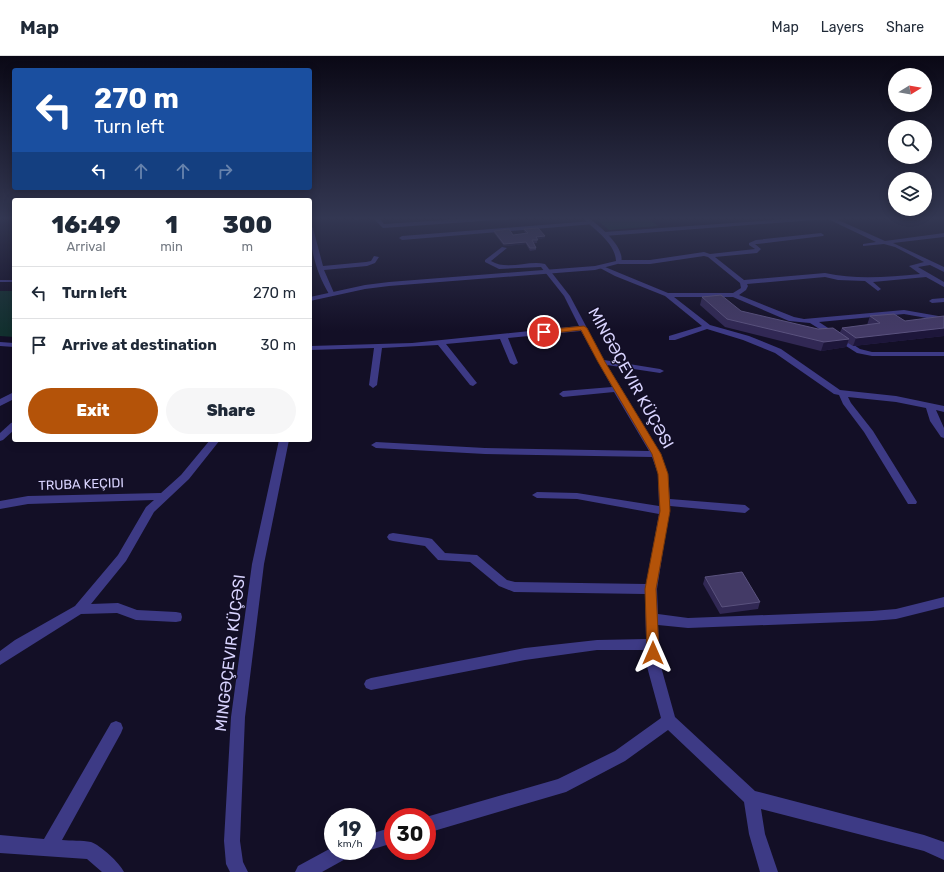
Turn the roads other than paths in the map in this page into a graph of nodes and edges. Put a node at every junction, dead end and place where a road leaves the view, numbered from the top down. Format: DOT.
graph roads {
  1 [pos="317,255"];
  2 [pos="495,255"];
  3 [pos="617,255"];
  4 [pos="692,255"];
  5 [pos="705,255"];
  6 [pos="719,255"];
  7 [pos="916,255"];
  8 [pos="710,256"];
  9 [pos="376,257"];
  10 [pos="618,262"];
  11 [pos="944,262"];
  12 [pos="932,263"];
  13 [pos="511,266"];
  14 [pos="320,268"];
  15 [pos="603,268"];
  16 [pos="944,270"];
  17 [pos="550,273"];
  18 [pos="516,275"];
  19 [pos="925,275"];
  20 [pos="838,278"];
  21 [pos="866,279"];
  22 [pos="0,281"];
  23 [pos="12,281"];
  24 [pos="743,282"];
  25 [pos="944,285"];
  26 [pos="838,286"];
  27 [pos="878,289"];
  28 [pos="331,293"];
  29 [pos="667,295"];
  30 [pos="734,295"];
  31 [pos="312,298"];
  32 [pos="944,300"];
  33 [pos="932,301"];
  34 [pos="944,319"];
  35 [pos="813,321"];
  36 [pos="707,327"];
  37 [pos="584,328"];
  38 [pos="504,336"];
  39 [pos="672,338"];
  40 [pos="440,343"];
  41 [pos="0,344"];
  42 [pos="12,344"];
  43 [pos="378,346"];
  44 [pos="312,348"];
  45 [pos="944,354"];
  46 [pos="601,362"];
  47 [pos="514,363"];
  48 [pos="660,371"];
  49 [pos="473,383"];
  50 [pos="373,384"];
  51 [pos="617,389"];
  52 [pos="842,393"];
  53 [pos="563,394"];
  54 [pos="12,396"];
  55 [pos="0,403"];
  56 [pos="930,406"];
  57 [pos="944,409"];
  58 [pos="12,427"];
  59 [pos="944,435"];
  60 [pos="0,438"];
  61 [pos="213,442"];
  62 [pos="284,442"];
  63 [pos="376,445"];
  64 [pos="656,454"];
  65 [pos="537,495"];
  66 [pos="163,497"];
  67 [pos="912,502"];
  68 [pos="0,505"];
  69 [pos="665,507"];
  70 [pos="745,509"];
  71 [pos="393,537"];
  72 [pos="651,589"];
  73 [pos="944,602"];
  74 [pos="79,609"];
  75 [pos="176,616"];
  76 [pos="652,619"];
  77 [pos="653,644"];
  78 [pos="0,659"];
  79 [pos="372,684"];
  80 [pos="669,721"];
  81 [pos="116,728"];
  82 [pos="751,798"];
  83 [pos="436,822"];
  84 [pos="0,844"];
  85 [pos="48,848"];
  86 [pos="942,848"];
  87 [pos="326,860"];
  88 [pos="115,872"];
  89 [pos="239,872"];
  90 [pos="304,872"];
  91 [pos="769,872"];
  1 -- 14 [label="street"];
  2 -- 13 [label="street"];
  3 -- 10 [label="street"];
  4 -- 10 [label="street"];
  5 -- 8 [label="street"];
  6 -- 8 [label="street"];
  7 -- 12 [label="street"];
  8 -- 24 [label="street"];
  9 -- 14 [label="street"];
  10 -- 15 [label="street"];
  11 -- 12 [label="street"];
  12 -- 16 [label="street"];
  12 -- 19 [label="street"];
  13 -- 17 [label="street"];
  13 -- 18 [label="street"];
  14 -- 28 [label="street"];
  15 -- 17 [label="street"];
  15 -- 29 [label="street"];
  17 -- 18 [label="street"];
  17 -- 37 [label="street, MINGƏÇEVIR KÜÇƏSI"];
  18 -- 28 [label="street"];
  19 -- 21 [label="street"];
  19 -- 25 [label="street"];
  20 -- 21 [label="street"];
  20 -- 24 [label="street"];
  20 -- 26 [label="street"];
  21 -- 27 [label="street"];
  22 -- 23 [label="lane"];
  24 -- 30 [label="street"];
  28 -- 31 [label="street"];
  29 -- 30 [label="street"];
  29 -- 36 [label="street"];
  30 -- 35 [label="street"];
  32 -- 33 [label="street"];
  34 -- 35 [label="street"];
  35 -- 45 [label="street"];
  36 -- 39 [label="street"];
  36 -- 52 [label="street"];
  37 -- 38 [label="street"];
  37 -- 46 [label="street, MINGƏÇEVIR KÜÇƏSI"];
  38 -- 40 [label="street"];
  38 -- 47 [label="street"];
  40 -- 43 [label="street"];
  40 -- 49 [label="street"];
  41 -- 42 [label="street"];
  43 -- 44 [label="street"];
  43 -- 50 [label="street"];
  46 -- 48 [label="street"];
  46 -- 51 [label="street, MINGƏÇEVIR KÜÇƏSI"];
  51 -- 53 [label="street"];
  51 -- 64 [label="street, MINGƏÇEVIR KÜÇƏSI"];
  52 -- 56 [label="street"];
  52 -- 67 [label="street"];
  54 -- 55 [label="street"];
  56 -- 57 [label="street"];
  56 -- 59 [label="street"];
  58 -- 60 [label="street"];
  61 -- 66 [label="street"];
  62 -- 89 [label="street, MINGƏÇEVIR KÜÇƏSI"];
  63 -- 64 [label="street"];
  64 -- 69 [label="street, MINGƏÇEVIR KÜÇƏSI"];
  65 -- 69 [label="street"];
  66 -- 68 [label="street, TRUBA KEÇIDI"];
  66 -- 74 [label="street"];
  69 -- 70 [label="street"];
  69 -- 72 [label="street, MINGƏÇEVIR KÜÇƏSI"];
  71 -- 72 [label="street"];
  72 -- 76 [label="street, MINGƏÇEVIR KÜÇƏSI"];
  73 -- 76 [label="street"];
  74 -- 75 [label="street"];
  74 -- 78 [label="street"];
  76 -- 77 [label="street, MINGƏÇEVIR KÜÇƏSI"];
  77 -- 79 [label="street"];
  77 -- 80 [label="street, MINGƏÇEVIR KÜÇƏSI"];
  80 -- 82 [label="street"];
  80 -- 83 [label="street"];
  81 -- 85 [label="street"];
  82 -- 86 [label="street"];
  82 -- 91 [label="street"];
  84 -- 85 [label="street"];
  85 -- 88 [label="street"];
  87 -- 90 [label="street"];
}
